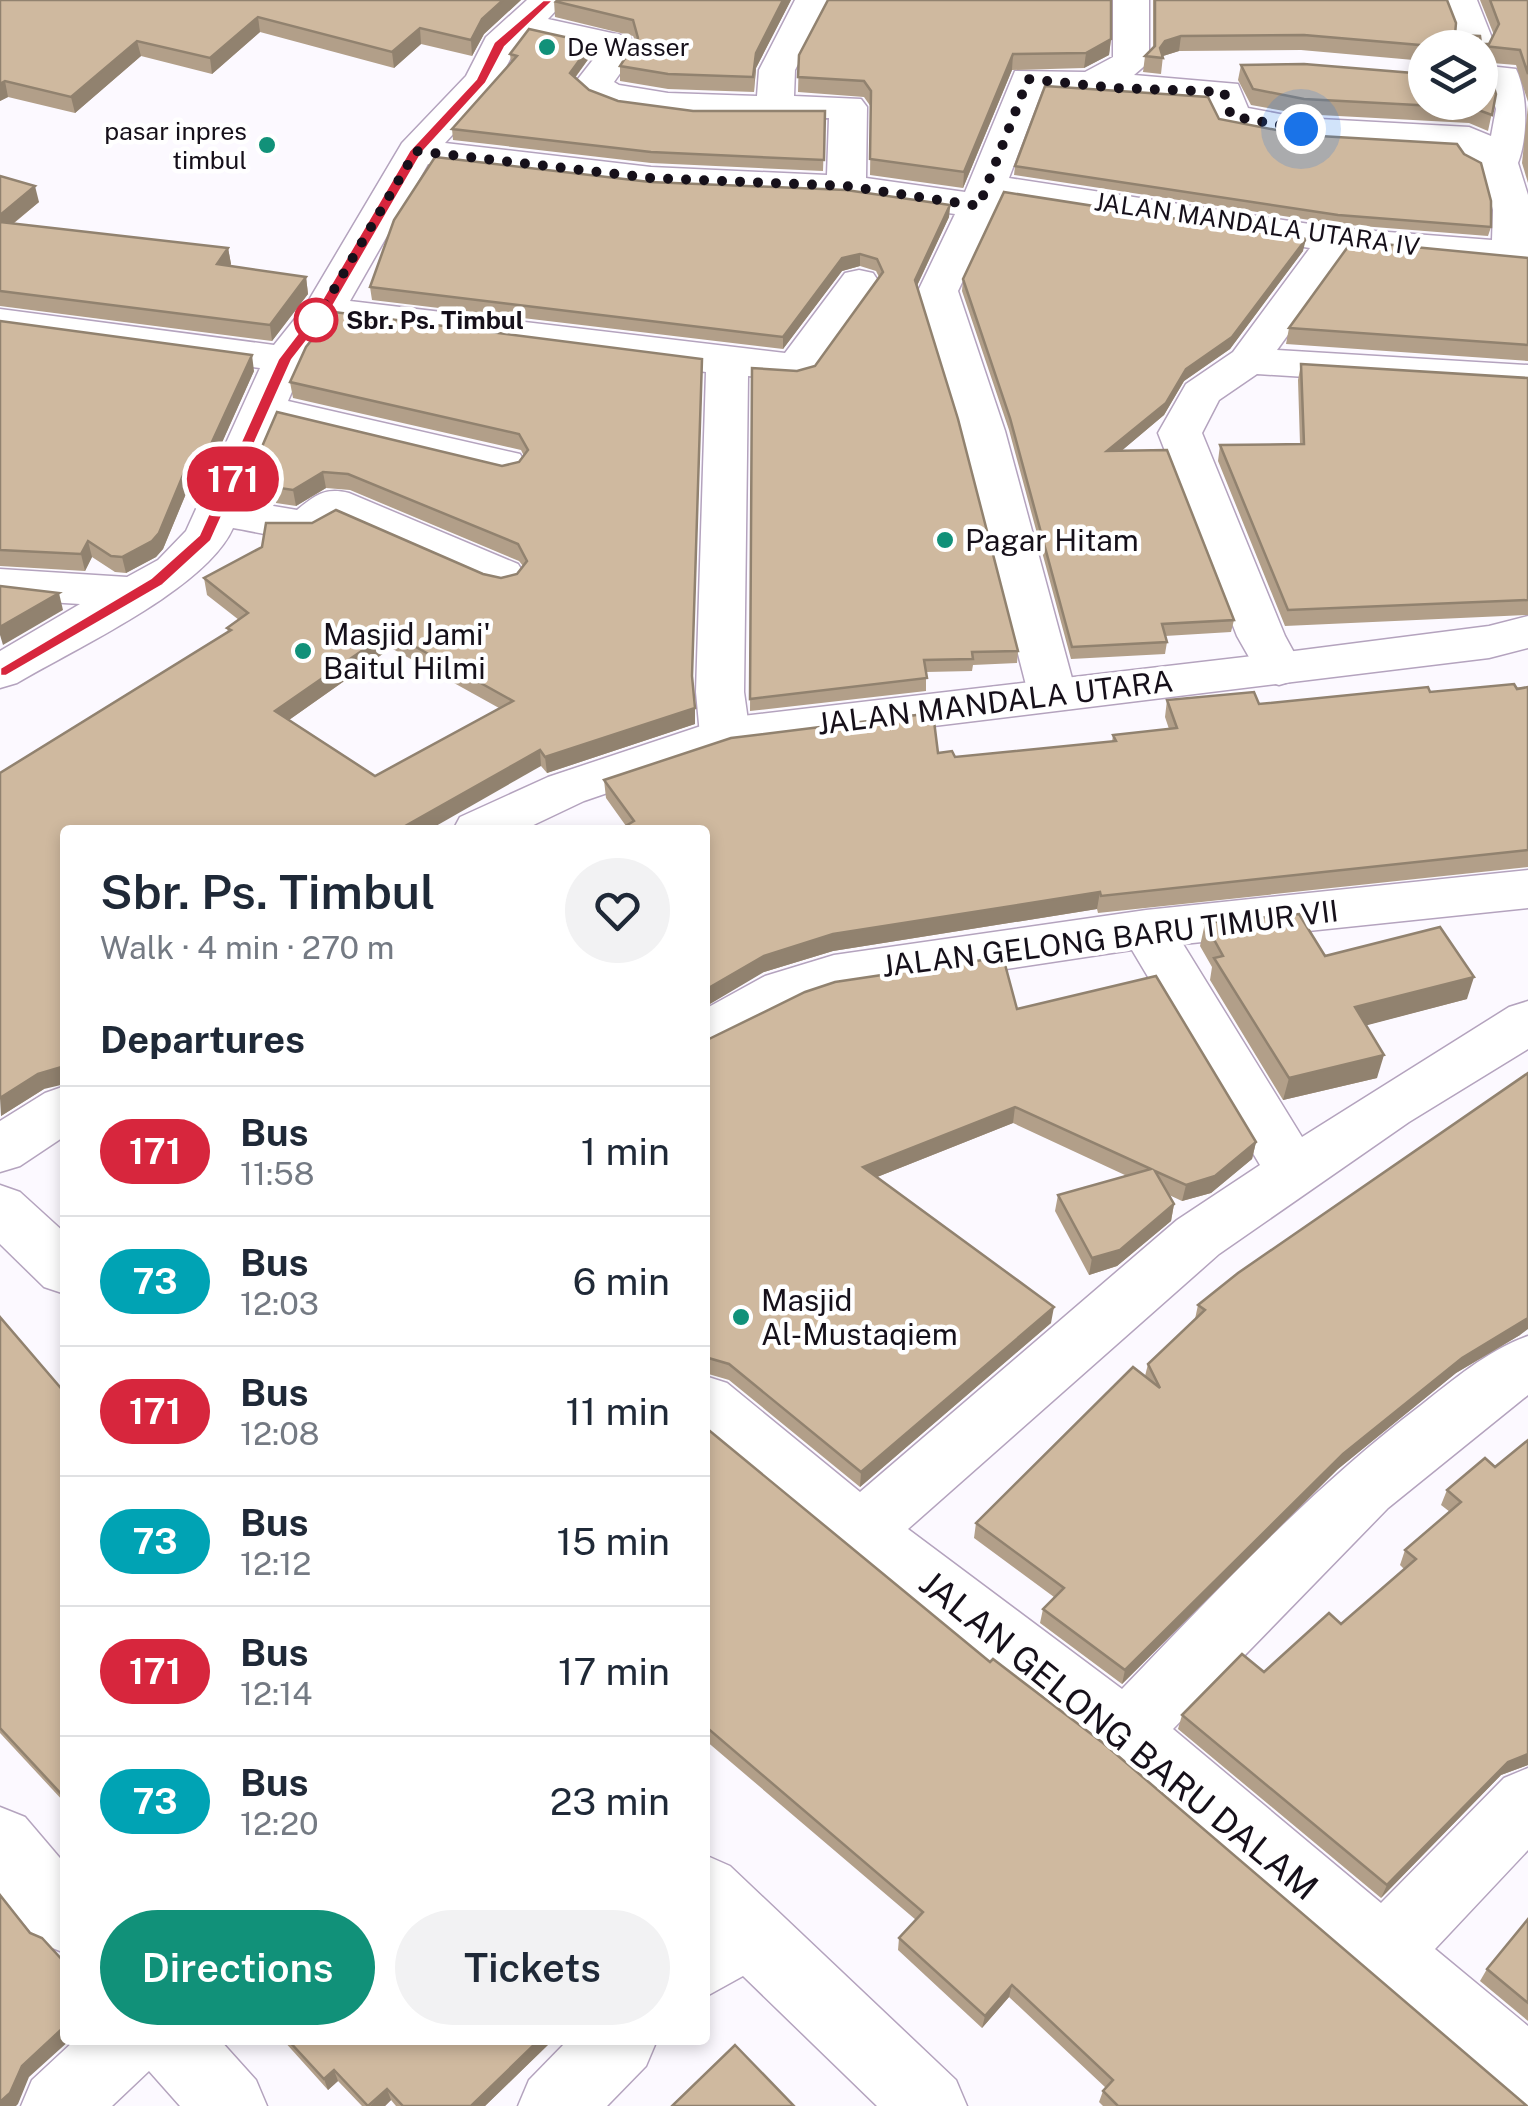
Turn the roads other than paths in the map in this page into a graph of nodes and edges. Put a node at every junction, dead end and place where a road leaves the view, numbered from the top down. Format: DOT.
graph roads {
  1 [pos="812,0"];
  2 [pos="1131,0"];
  3 [pos="1459,0"];
  4 [pos="535,12"];
  5 [pos="1471,30"];
  6 [pos="1132,62"];
  7 [pos="1242,65"];
  8 [pos="1498,77"];
  9 [pos="1091,84"];
  10 [pos="775,104"];
  11 [pos="416,151"];
  12 [pos="1499,163"];
  13 [pos="846,186"];
  14 [pos="983,196"];
  15 [pos="1336,240"];
  16 [pos="1520,257"];
  17 [pos="859,282"];
  18 [pos="324,310"];
  19 [pos="0,321"];
  20 [pos="285,359"];
  21 [pos="1248,361"];
  22 [pos="727,362"];
  23 [pos="1528,378"];
  24 [pos="260,407"];
  25 [pos="504,464"];
  26 [pos="218,511"];
  27 [pos="502,575"];
  28 [pos="0,584"];
  29 [pos="140,593"];
  30 [pos="1528,632"];
  31 [pos="1279,670"];
  32 [pos="0,672"];
  33 [pos="1052,692"];
  34 [pos="725,735"];
  35 [pos="489,825"];
  36 [pos="1528,889"];
  37 [pos="1146,928"];
  38 [pos="1528,1022"];
  39 [pos="710,1031"];
  40 [pos="60,1111"];
  41 [pos="0,1150"];
  42 [pos="1294,1173"];
  43 [pos="0,1208"];
  44 [pos="60,1265"];
  45 [pos="1528,1362"];
  46 [pos="710,1406"];
  47 [pos="861,1531"];
  48 [pos="1126,1732"];
  49 [pos="1528,1801"];
  50 [pos="0,1841"];
  51 [pos="60,1912"];
  52 [pos="718,1926"];
  53 [pos="1386,1949"];
  54 [pos="124,2045"];
  55 [pos="175,2045"];
  56 [pos="615,2045"];
  57 [pos="1528,2074"];
  58 [pos="58,2106"];
  59 [pos="230,2106"];
  60 [pos="555,2106"];
  61 [pos="930,2106"];
  1 -- 10 [label="street"];
  2 -- 6 [label="street"];
  3 -- 5 [label="street"];
  4 -- 10 [label="street"];
  4 -- 11 [label="street"];
  6 -- 7 [label="street"];
  6 -- 9 [label="street"];
  8 -- 12 [label="street"];
  9 -- 12 [label="street"];
  9 -- 14 [label="street"];
  10 -- 13 [label="street"];
  11 -- 13 [label="street, JALAN MANDALA UTARA IV"];
  11 -- 18 [label="street"];
  12 -- 16 [label="street"];
  13 -- 14 [label="street, JALAN MANDALA UTARA IV"];
  14 -- 15 [label="street, JALAN MANDALA UTARA IV"];
  14 -- 33 [label="street"];
  15 -- 16 [label="street, JALAN MANDALA UTARA IV"];
  15 -- 21 [label="street"];
  17 -- 22 [label="street"];
  18 -- 20 [label="street"];
  18 -- 22 [label="street"];
  19 -- 20 [label="street"];
  20 -- 24 [label="street"];
  21 -- 23 [label="street"];
  21 -- 31 [label="street"];
  22 -- 34 [label="street"];
  24 -- 25 [label="street"];
  24 -- 26 [label="street"];
  26 -- 27 [label="street"];
  26 -- 29 [label="street"];
  28 -- 29 [label="street"];
  29 -- 32 [label="street"];
  30 -- 31 [label="street, JALAN MANDALA UTARA"];
  31 -- 33 [label="street, JALAN MANDALA UTARA"];
  33 -- 34 [label="street, JALAN MANDALA UTARA"];
  34 -- 35 [label="street, JALAN MANDALA UTARA"];
  36 -- 37 [label="street, JALAN GELONG BARU TIMUR VII"];
  37 -- 39 [label="street, JALAN GELONG BARU TIMUR VII"];
  37 -- 42 [label="street"];
  38 -- 42 [label="street"];
  40 -- 41 [label="street"];
  42 -- 47 [label="street"];
  43 -- 44 [label="street"];
  45 -- 48 [label="street"];
  46 -- 47 [label="street, JALAN GELONG BARU DALAM"];
  47 -- 48 [label="street, JALAN GELONG BARU DALAM"];
  48 -- 53 [label="street, JALAN GELONG BARU DALAM"];
  49 -- 53 [label="street"];
  50 -- 51 [label="street"];
  52 -- 61 [label="street"];
  53 -- 57 [label="street, JALAN GELONG BARU DALAM"];
  54 -- 58 [label="street"];
  55 -- 59 [label="street"];
  56 -- 60 [label="street"];
}
